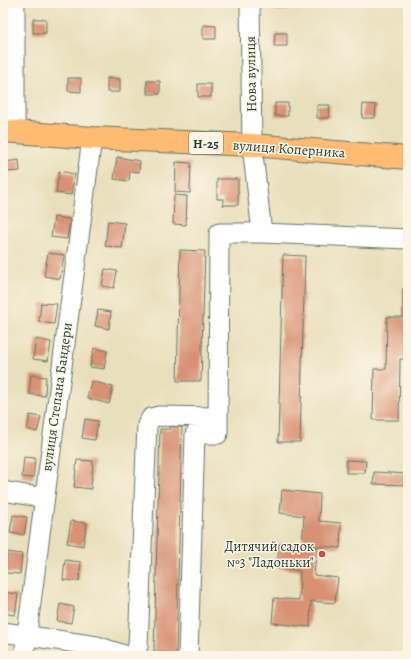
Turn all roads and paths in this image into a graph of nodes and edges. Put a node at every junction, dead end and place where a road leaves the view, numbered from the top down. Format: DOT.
graph roads {
  1 [pos="16,3"];
  2 [pos="250,3"];
  3 [pos="9,131"];
  4 [pos="92,138"];
  5 [pos="252,145"];
  6 [pos="408,158"];
  7 [pos="262,233"];
  8 [pos="408,239"];
  9 [pos="218,417"];
  10 [pos="3,491"];
  11 [pos="44,498"];
  12 [pos="3,632"];
  13 [pos="27,636"];
  14 [pos="24,656"];
  15 [pos="127,656"];
  16 [pos="134,656"];
  17 [pos="188,656"];
  1 -- 3 [label="street"];
  2 -- 5 [label="street, Нова вулиця"];
  3 -- 4 [label="main road, вулиця Коперника / Н-25"];
  4 -- 5 [label="main road, вулиця Коперника / Н-25"];
  4 -- 11 [label="street, вулиця Степана Бандери"];
  5 -- 6 [label="main road, вулиця Коперника / Н-25"];
  5 -- 7 [label="street, Нова вулиця"];
  7 -- 8 [label="street"];
  7 -- 9 [label="street"];
  9 -- 16 [label="street"];
  9 -- 17 [label="street"];
  10 -- 11 [label="street"];
  11 -- 13 [label="street, вулиця Степана Бандери"];
  12 -- 13 [label="street"];
  13 -- 14 [label="street, вулиця Степана Бандери"];
  13 -- 15 [label="street"];
}
